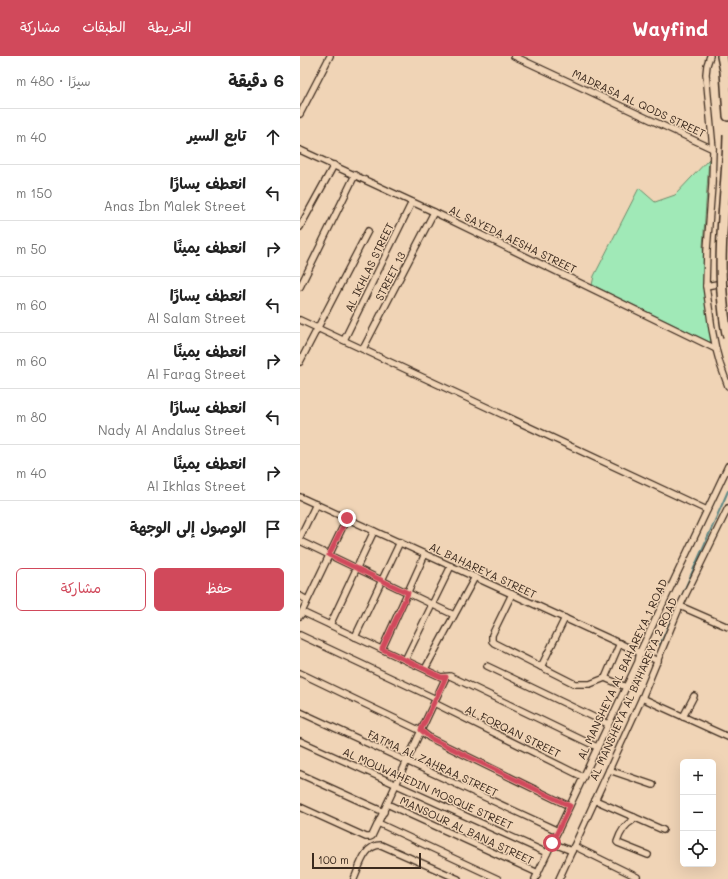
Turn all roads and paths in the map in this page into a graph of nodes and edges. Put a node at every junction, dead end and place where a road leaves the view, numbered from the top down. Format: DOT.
graph roads {
  1 [pos="330,56"];
  2 [pos="514,56"];
  3 [pos="710,56"];
  4 [pos="722,56"];
  5 [pos="300,114"];
  6 [pos="728,116"];
  7 [pos="728,135"];
  8 [pos="713,148"];
  9 [pos="300,150"];
  10 [pos="334,165"];
  11 [pos="355,175"];
  12 [pos="412,202"];
  13 [pos="434,212"];
  14 [pos="300,227"];
  15 [pos="368,231"];
  16 [pos="728,282"];
  17 [pos="706,286"];
  18 [pos="300,287"];
  19 [pos="300,320"];
  20 [pos="317,328"];
  21 [pos="728,337"];
  22 [pos="344,340"];
  23 [pos="716,349"];
  24 [pos="363,350"];
  25 [pos="300,362"];
  26 [pos="728,386"];
  27 [pos="728,466"];
  28 [pos="300,497"];
  29 [pos="316,504"];
  30 [pos="728,508"];
  31 [pos="707,510"];
  32 [pos="347,518"];
  33 [pos="374,531"];
  34 [pos="300,537"];
  35 [pos="300,541"];
  36 [pos="400,542"];
  37 [pos="425,554"];
  38 [pos="329,555"];
  39 [pos="451,566"];
  40 [pos="357,568"];
  41 [pos="475,577"];
  42 [pos="382,580"];
  43 [pos="408,593"];
  44 [pos="512,594"];
  45 [pos="300,596"];
  46 [pos="308,600"];
  47 [pos="432,604"];
  48 [pos="680,606"];
  49 [pos="301,614"];
  50 [pos="454,615"];
  51 [pos="565,618"];
  52 [pos="330,625"];
  53 [pos="728,627"];
  54 [pos="300,635"];
  55 [pos="355,637"];
  56 [pos="620,643"];
  57 [pos="382,649"];
  58 [pos="640,652"];
  59 [pos="405,660"];
  60 [pos="658,661"];
  61 [pos="487,666"];
  62 [pos="541,667"];
  63 [pos="425,669"];
  64 [pos="300,673"];
  65 [pos="446,677"];
  66 [pos="605,678"];
  67 [pos="626,687"];
  68 [pos="694,696"];
  69 [pos="642,698"];
  70 [pos="435,701"];
  71 [pos="300,712"];
  72 [pos="683,717"];
  73 [pos="608,724"];
  74 [pos="421,730"];
  75 [pos="728,737"];
  76 [pos="300,741"];
  77 [pos="598,747"];
  78 [pos="407,761"];
  79 [pos="609,770"];
  80 [pos="300,774"];
  81 [pos="583,777"];
  82 [pos="396,785"];
  83 [pos="654,785"];
  84 [pos="595,800"];
  85 [pos="387,804"];
  86 [pos="570,806"];
  87 [pos="300,807"];
  88 [pos="384,812"];
  89 [pos="634,817"];
  90 [pos="378,823"];
  91 [pos="663,830"];
  92 [pos="558,831"];
  93 [pos="552,843"];
  94 [pos="573,849"];
  95 [pos="547,853"];
  96 [pos="648,855"];
  97 [pos="536,876"];
  98 [pos="637,877"];
  99 [pos="354,879"];
  100 [pos="458,879"];
  101 [pos="498,879"];
  102 [pos="559,879"];
  1 -- 5 [label="street"];
  2 -- 8 [label="street, MADRASA AL QODS STREET"];
  3 -- 8 [label="street"];
  4 -- 6 [label="main road"];
  7 -- 21 [label="main road, bridge"];
  8 -- 17 [label="street"];
  9 -- 10 [label="street, AL SAYEDA AESHA STREET"];
  10 -- 11 [label="street, AL SAYEDA AESHA STREET"];
  10 -- 14 [label="street"];
  11 -- 12 [label="street, AL SAYEDA AESHA STREET"];
  11 -- 18 [label="street"];
  12 -- 13 [label="street, AL SAYEDA AESHA STREET"];
  12 -- 22 [label="street, AL IKHLAS STREET"];
  13 -- 23 [label="street, AL SAYEDA AESHA STREET"];
  13 -- 24 [label="street, STREET 13"];
  15 -- 20 [label="street"];
  16 -- 17 [label="street"];
  17 -- 23 [label="street"];
  19 -- 20 [label="street"];
  20 -- 22 [label="street"];
  20 -- 25 [label="street"];
  22 -- 24 [label="street"];
  23 -- 26 [label="street"];
  24 -- 31 [label="street"];
  27 -- 31 [label="street, AL MANSHEYA AL BAHAREYA 1 ROAD"];
  28 -- 29 [label="street, AL BAHAREYA STREET"];
  29 -- 32 [label="street, AL BAHAREYA STREET"];
  29 -- 34 [label="street"];
  30 -- 48 [label="street, AL MANSHEYA AL BAHAREYA 2 ROAD"];
  31 -- 58 [label="street, AL MANSHEYA AL BAHAREYA 1 ROAD"];
  32 -- 33 [label="street, AL BAHAREYA STREET"];
  32 -- 38 [label="street"];
  33 -- 36 [label="street, AL BAHAREYA STREET"];
  33 -- 40 [label="street"];
  35 -- 38 [label="street"];
  36 -- 37 [label="street, AL BAHAREYA STREET"];
  36 -- 42 [label="street"];
  37 -- 39 [label="street, AL BAHAREYA STREET"];
  37 -- 43 [label="street"];
  38 -- 40 [label="street"];
  38 -- 46 [label="street"];
  39 -- 41 [label="street, AL BAHAREYA STREET"];
  39 -- 47 [label="street"];
  40 -- 42 [label="street"];
  40 -- 52 [label="street"];
  41 -- 44 [label="street, AL BAHAREYA STREET"];
  41 -- 50 [label="street"];
  42 -- 43 [label="street"];
  42 -- 55 [label="street"];
  43 -- 47 [label="street"];
  43 -- 57 [label="street"];
  44 -- 51 [label="street, AL BAHAREYA STREET"];
  44 -- 62 [label="street"];
  45 -- 46 [label="street"];
  46 -- 49 [label="street"];
  47 -- 50 [label="street"];
  47 -- 59 [label="street"];
  48 -- 53 [label="street"];
  48 -- 60 [label="street, AL MANSHEYA AL BAHAREYA 2 ROAD"];
  49 -- 52 [label="street"];
  50 -- 63 [label="street"];
  51 -- 56 [label="street, AL BAHAREYA STREET"];
  51 -- 62 [label="street"];
  52 -- 55 [label="street"];
  54 -- 70 [label="street, AL FORQAN STREET"];
  55 -- 57 [label="street"];
  56 -- 58 [label="street, AL BAHAREYA STREET"];
  56 -- 66 [label="street"];
  57 -- 59 [label="street"];
  58 -- 60 [label="street, AL BAHAREYA STREET"];
  58 -- 67 [label="street, AL MANSHEYA AL BAHAREYA 1 ROAD"];
  59 -- 63 [label="street"];
  60 -- 69 [label="street, AL MANSHEYA AL BAHAREYA 2 ROAD"];
  61 -- 73 [label="street"];
  62 -- 66 [label="street"];
  63 -- 65 [label="street"];
  64 -- 74 [label="street"];
  65 -- 70 [label="street"];
  65 -- 77 [label="street"];
  66 -- 67 [label="street"];
  67 -- 73 [label="street, AL MANSHEYA AL BAHAREYA 1 ROAD"];
  68 -- 72 [label="street"];
  69 -- 72 [label="street"];
  69 -- 79 [label="street, AL MANSHEYA AL BAHAREYA 2 ROAD"];
  70 -- 74 [label="street"];
  70 -- 81 [label="street, AL FORQAN STREET"];
  71 -- 78 [label="street, FATMA AL ZAHRAA STREET"];
  72 -- 75 [label="street"];
  73 -- 77 [label="street, AL MANSHEYA AL BAHAREYA 1 ROAD"];
  74 -- 78 [label="street"];
  74 -- 86 [label="street"];
  76 -- 82 [label="street, AL MOUWAHEDIN MOSQUE STREET"];
  77 -- 81 [label="street, AL MANSHEYA AL BAHAREYA 1 ROAD"];
  78 -- 82 [label="street"];
  78 -- 92 [label="street, FATMA AL ZAHRAA STREET"];
  79 -- 83 [label="street"];
  79 -- 84 [label="street, AL MANSHEYA AL BAHAREYA 2 ROAD"];
  80 -- 88 [label="street"];
  81 -- 86 [label="street, AL MANSHEYA AL BAHAREYA 1 ROAD"];
  82 -- 85 [label="street"];
  82 -- 95 [label="street, AL MOUWAHEDIN MOSQUE STREET"];
  84 -- 89 [label="street"];
  84 -- 94 [label="street, AL MANSHEYA AL BAHAREYA 2 ROAD"];
  85 -- 88 [label="street"];
  85 -- 97 [label="street, MANSOUR AL BANA STREET"];
  86 -- 92 [label="street, AL MANSHEYA AL BAHAREYA 1 ROAD"];
  87 -- 90 [label="street"];
  88 -- 90 [label="street"];
  89 -- 91 [label="street"];
  89 -- 96 [label="street"];
  90 -- 101 [label="street"];
  92 -- 93 [label="street, AL MANSHEYA AL BAHAREYA 1 ROAD"];
  93 -- 94 [label="street"];
  93 -- 95 [label="street, AL MANSHEYA AL BAHAREYA 1 ROAD"];
  94 -- 98 [label="street"];
  94 -- 102 [label="street, AL MANSHEYA AL BAHAREYA 2 ROAD"];
  95 -- 97 [label="street, AL MANSHEYA AL BAHAREYA 1 ROAD"];
  99 -- 100 [label="street"];
}
